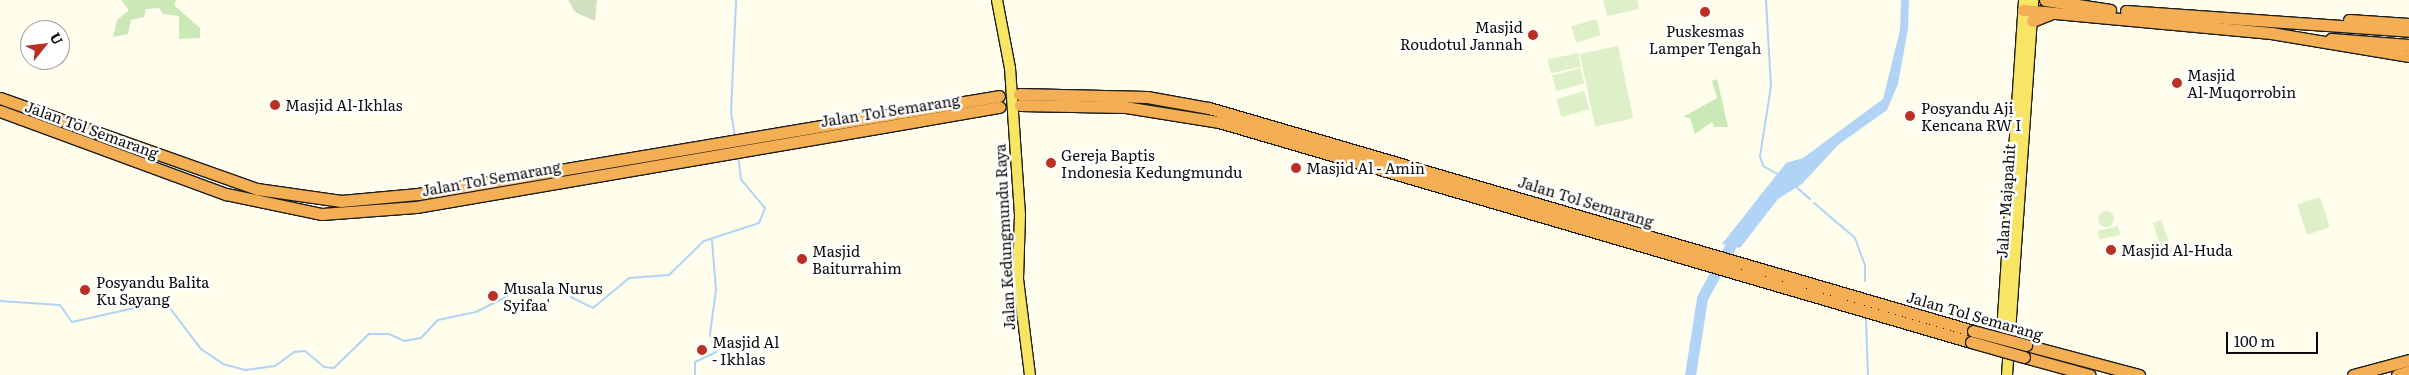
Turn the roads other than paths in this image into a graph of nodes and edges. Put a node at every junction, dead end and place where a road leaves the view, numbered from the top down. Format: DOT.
graph roads {
  1 [pos="991,0"];
  2 [pos="997,0"];
  3 [pos="2045,0"];
  4 [pos="2061,5"];
  5 [pos="2029,9"];
  6 [pos="2303,23"];
  7 [pos="2409,24"];
  8 [pos="2409,31"];
  9 [pos="2299,37"];
  10 [pos="2409,45"];
  11 [pos="2409,56"];
  12 [pos="0,98"];
  13 [pos="1019,100"];
  14 [pos="0,111"];
  15 [pos="1010,126"];
  16 [pos="1686,252"];
  17 [pos="1972,336"];
  18 [pos="2025,351"];
  19 [pos="2409,360"];
  20 [pos="2409,371"];
  21 [pos="1024,375"];
  22 [pos="1030,375"];
  23 [pos="2000,375"];
  24 [pos="2006,375"];
  25 [pos="2090,375"];
  26 [pos="2139,375"];
  27 [pos="2353,375"];
  28 [pos="2397,375"];
  1 -- 15 [label="main road"];
  2 -- 15 [label="main road"];
  3 -- 4 [label="highway"];
  4 -- 5 [label="highway"];
  4 -- 6 [label="highway"];
  4 -- 9 [label="highway"];
  5 -- 23 [label="main road, Jalan Majapahit"];
  5 -- 24 [label="main road, Jalan Majapahit"];
  6 -- 7 [label="highway"];
  6 -- 8 [label="highway"];
  9 -- 10 [label="highway"];
  9 -- 11 [label="highway"];
  12 -- 14 [label="highway, Jalan Tol Semarang"];
  13 -- 16 [label="highway, Jalan Tol Semarang"];
  15 -- 21 [label="main road, Jalan Kedungmundu Raya"];
  15 -- 22 [label="main road, Jalan Kedungmundu Raya"];
  16 -- 17 [label="highway, Jalan Tol Semarang"];
  16 -- 17 [label="highway, Jalan Tol Semarang"];
  17 -- 18 [label="highway, Jalan Tol Semarang, bridge"];
  18 -- 25 [label="highway, Jalan Tol Semarang"];
  18 -- 26 [label="highway, Jalan Tol Semarang"];
  19 -- 27 [label="highway"];
  20 -- 28 [label="highway"];
}
